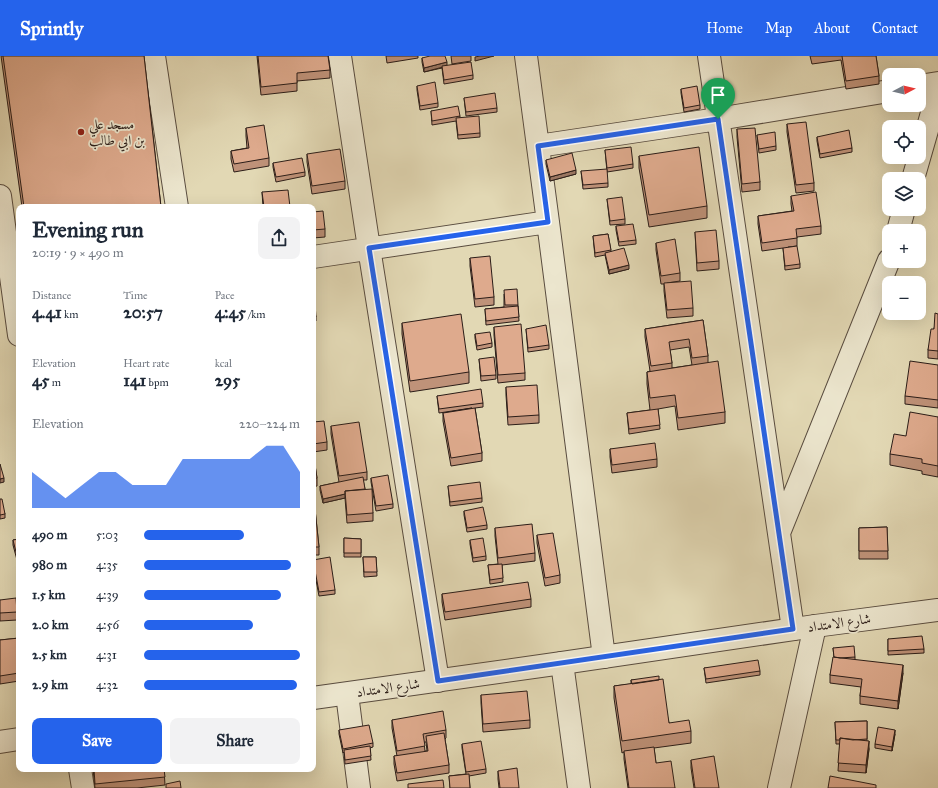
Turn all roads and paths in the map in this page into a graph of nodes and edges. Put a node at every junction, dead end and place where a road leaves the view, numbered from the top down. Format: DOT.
graph roads {
  1 [pos="154,56"];
  2 [pos="340,56"];
  3 [pos="526,56"];
  4 [pos="709,56"];
  5 [pos="938,83"];
  6 [pos="926,85"];
  7 [pos="882,92"];
  8 [pos="938,92"];
  9 [pos="718,119"];
  10 [pos="538,146"];
  11 [pos="915,172"];
  12 [pos="0,196"];
  13 [pos="177,204"];
  14 [pos="548,222"];
  15 [pos="369,248"];
  16 [pos="316,257"];
  17 [pos="886,268"];
  18 [pos="11,301"];
  19 [pos="16,322"];
  20 [pos="779,534"];
  21 [pos="938,610"];
  22 [pos="815,626"];
  23 [pos="793,629"];
  24 [pos="604,657"];
  25 [pos="562,663"];
  26 [pos="438,681"];
  27 [pos="346,694"];
  28 [pos="316,698"];
  29 [pos="16,739"];
  30 [pos="0,742"];
  31 [pos="80,772"];
  32 [pos="83,788"];
  33 [pos="358,788"];
  34 [pos="579,788"];
  35 [pos="779,788"];
  1 -- 13 [label="street"];
  2 -- 15 [label="street"];
  3 -- 10 [label="street"];
  4 -- 9 [label="street"];
  5 -- 6 [label="street"];
  7 -- 9 [label="street"];
  8 -- 11 [label="street"];
  9 -- 10 [label="street"];
  9 -- 20 [label="street"];
  10 -- 14 [label="street"];
  12 -- 18 [label="street"];
  14 -- 15 [label="street"];
  14 -- 24 [label="street"];
  15 -- 16 [label="street"];
  15 -- 26 [label="street"];
  17 -- 20 [label="street"];
  18 -- 19 [label="street"];
  20 -- 23 [label="street"];
  21 -- 22 [label="street, شارع الامتداد"];
  22 -- 23 [label="street, شارع الامتداد"];
  22 -- 35 [label="street"];
  23 -- 24 [label="street, شارع الامتداد"];
  24 -- 25 [label="street, شارع الامتداد"];
  25 -- 26 [label="street, شارع الامتداد"];
  25 -- 34 [label="street"];
  26 -- 27 [label="street, شارع الامتداد"];
  27 -- 28 [label="street, شارع الامتداد"];
  27 -- 33 [label="street"];
  29 -- 30 [label="street"];
  31 -- 32 [label="street"];
}
